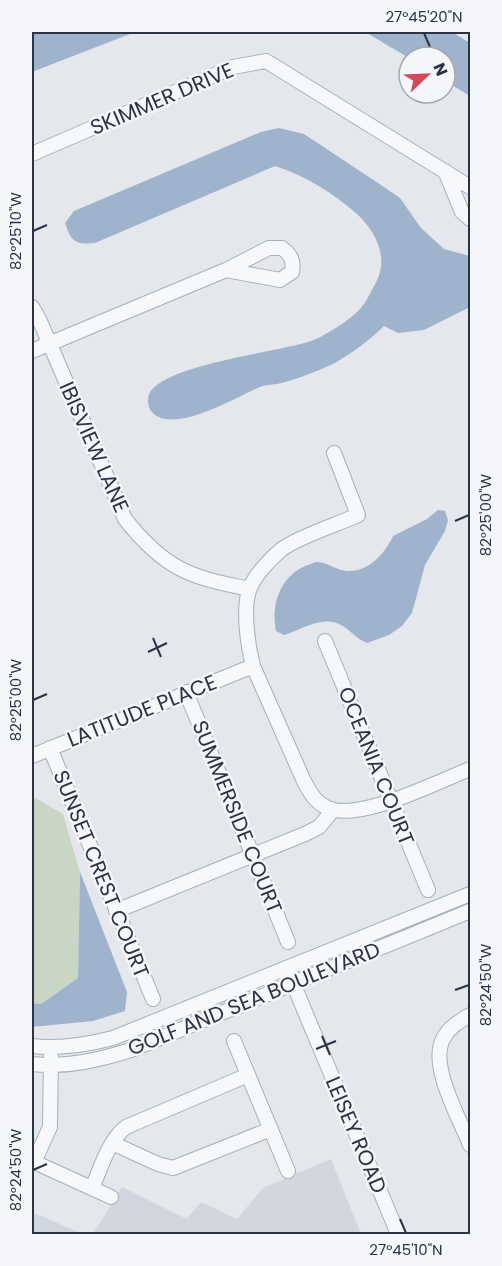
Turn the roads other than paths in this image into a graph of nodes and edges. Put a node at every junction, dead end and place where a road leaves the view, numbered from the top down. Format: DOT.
graph roads {
  1 [pos="32,154"];
  2 [pos="445,171"];
  3 [pos="471,187"];
  4 [pos="471,219"];
  5 [pos="226,270"];
  6 [pos="32,307"];
  7 [pos="49,344"];
  8 [pos="32,351"];
  9 [pos="334,453"];
  10 [pos="249,589"];
  11 [pos="325,641"];
  12 [pos="253,666"];
  13 [pos="186,692"];
  14 [pos="50,748"];
  15 [pos="32,756"];
  16 [pos="471,769"];
  17 [pos="391,801"];
  18 [pos="333,810"];
  19 [pos="253,856"];
  20 [pos="428,890"];
  21 [pos="471,894"];
  22 [pos="116,911"];
  23 [pos="471,911"];
  24 [pos="288,942"];
  25 [pos="287,969"];
  26 [pos="293,983"];
  27 [pos="153,999"];
  28 [pos="471,1015"];
  29 [pos="234,1041"];
  30 [pos="32,1046"];
  31 [pos="51,1048"];
  32 [pos="32,1065"];
  33 [pos="51,1065"];
  34 [pos="248,1075"];
  35 [pos="271,1129"];
  36 [pos="112,1143"];
  37 [pos="471,1145"];
  38 [pos="33,1162"];
  39 [pos="288,1171"];
  40 [pos="92,1188"];
  41 [pos="111,1197"];
  42 [pos="398,1234"];
  1 -- 2 [label="street, SKIMMER DRIVE"];
  2 -- 3 [label="street, SKIMMER DRIVE"];
  2 -- 4 [label="street"];
  5 -- 7 [label="street"];
  6 -- 7 [label="street, IBISVIEW LANE"];
  7 -- 8 [label="street"];
  7 -- 10 [label="street, IBISVIEW LANE"];
  9 -- 10 [label="street"];
  10 -- 12 [label="street"];
  11 -- 17 [label="street, OCEANIA COURT"];
  12 -- 13 [label="street, LATITUDE PLACE"];
  12 -- 18 [label="street"];
  13 -- 14 [label="street, LATITUDE PLACE"];
  13 -- 19 [label="street, SUMMERSIDE COURT"];
  14 -- 15 [label="street, LATITUDE PLACE"];
  14 -- 22 [label="street, SUNSET CREST COURT"];
  16 -- 17 [label="street"];
  17 -- 18 [label="street"];
  17 -- 20 [label="street, OCEANIA COURT"];
  18 -- 19 [label="street"];
  19 -- 22 [label="street"];
  19 -- 24 [label="street, SUMMERSIDE COURT"];
  21 -- 25 [label="street, GOLF AND SEA BOULEVARD"];
  22 -- 27 [label="street, SUNSET CREST COURT"];
  23 -- 26 [label="street, GOLF AND SEA BOULEVARD"];
  25 -- 26 [label="street, LEISEY ROAD"];
  25 -- 31 [label="street, GOLF AND SEA BOULEVARD"];
  26 -- 33 [label="street, GOLF AND SEA BOULEVARD"];
  26 -- 42 [label="street, LEISEY ROAD"];
  28 -- 37 [label="street"];
  29 -- 34 [label="street"];
  30 -- 31 [label="street, GOLF AND SEA BOULEVARD"];
  31 -- 33 [label="street"];
  32 -- 33 [label="street, GOLF AND SEA BOULEVARD"];
  33 -- 38 [label="street"];
  34 -- 35 [label="street"];
  34 -- 36 [label="street"];
  35 -- 36 [label="street"];
  35 -- 39 [label="street"];
  36 -- 40 [label="street"];
  38 -- 40 [label="street"];
  40 -- 41 [label="street"];
}
